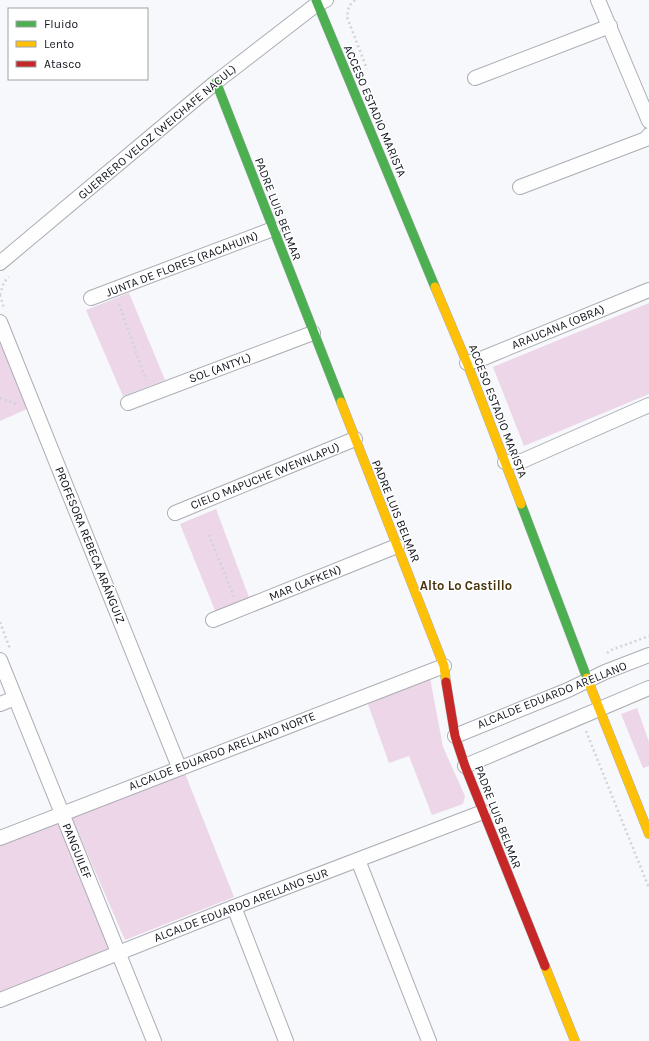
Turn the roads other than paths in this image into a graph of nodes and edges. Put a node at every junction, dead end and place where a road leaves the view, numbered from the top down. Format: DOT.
graph roads {
  1 [pos="598,0"];
  2 [pos="320,1"];
  3 [pos="610,26"];
  4 [pos="476,78"];
  5 [pos="216,82"];
  6 [pos="649,121"];
  7 [pos="649,135"];
  8 [pos="520,187"];
  9 [pos="273,230"];
  10 [pos="0,264"];
  11 [pos="649,290"];
  12 [pos="91,298"];
  13 [pos="3,318"];
  14 [pos="313,333"];
  15 [pos="467,363"];
  16 [pos="128,403"];
  17 [pos="649,405"];
  18 [pos="355,439"];
  19 [pos="505,462"];
  20 [pos="175,513"];
  21 [pos="397,546"];
  22 [pos="213,620"];
  23 [pos="649,655"];
  24 [pos="0,660"];
  25 [pos="444,666"];
  26 [pos="588,681"];
  27 [pos="649,688"];
  28 [pos="15,698"];
  29 [pos="0,704"];
  30 [pos="599,709"];
  31 [pos="455,736"];
  32 [pos="465,766"];
  33 [pos="179,767"];
  34 [pos="483,812"];
  35 [pos="62,813"];
  36 [pos="649,834"];
  37 [pos="0,838"];
  38 [pos="358,860"];
  39 [pos="234,907"];
  40 [pos="118,953"];
  41 [pos="0,1000"];
  42 [pos="154,1041"];
  43 [pos="286,1041"];
  44 [pos="429,1041"];
  45 [pos="575,1041"];
  1 -- 3 [label="street"];
  2 -- 5 [label="street, GUERRERO VELOZ (WEICHAFE NACUL)"];
  2 -- 15 [label="street, ACCESO ESTADIO MARISTA"];
  3 -- 4 [label="street"];
  3 -- 6 [label="street"];
  5 -- 9 [label="street, PADRE LUIS BELMAR"];
  5 -- 10 [label="street, GUERRERO VELOZ (WEICHAFE NACUL)"];
  7 -- 8 [label="street"];
  9 -- 12 [label="street, JUNTA DE FLORES (RACAHUIN)"];
  9 -- 14 [label="street, PADRE LUIS BELMAR"];
  11 -- 15 [label="street, ARAUCANA (OBRA)"];
  13 -- 33 [label="street, PROFESORA REBECA ARÁNGUIZ"];
  14 -- 16 [label="street, SOL (ANTYL)"];
  14 -- 18 [label="street, PADRE LUIS BELMAR"];
  15 -- 19 [label="street, ACCESO ESTADIO MARISTA"];
  17 -- 19 [label="street"];
  18 -- 20 [label="street, CIELO MAPUCHE (WENNLAPU)"];
  18 -- 21 [label="street, PADRE LUIS BELMAR"];
  19 -- 26 [label="street, ACCESO ESTADIO MARISTA"];
  21 -- 22 [label="street, MAR (LAFKEN)"];
  21 -- 25 [label="street, PADRE LUIS BELMAR"];
  23 -- 26 [label="street, ALCALDE EDUARDO ARELLANO"];
  24 -- 28 [label="street, PANGUILEF"];
  25 -- 31 [label="street, PADRE LUIS BELMAR"];
  25 -- 33 [label="street, ALCALDE EDUARDO ARELLANO NORTE"];
  26 -- 30 [label="street, ACCESO ESTADIO MARISTA"];
  26 -- 31 [label="street, ALCALDE EDUARDO ARELLANO"];
  27 -- 30 [label="street"];
  28 -- 29 [label="street"];
  28 -- 35 [label="street, PANGUILEF"];
  30 -- 32 [label="street"];
  30 -- 36 [label="street, ACCESO ESTADIO MARISTA"];
  31 -- 32 [label="street, PADRE LUIS BELMAR"];
  32 -- 34 [label="street, PADRE LUIS BELMAR"];
  33 -- 35 [label="street, ALCALDE EDUARDO ARELLANO NORTE"];
  34 -- 38 [label="street, ALCALDE EDUARDO ARELLANO SUR"];
  34 -- 45 [label="street, PADRE LUIS BELMAR"];
  35 -- 37 [label="street, ALCALDE EDUARDO ARELLANO NORTE"];
  35 -- 40 [label="street, PANGUILEF"];
  38 -- 39 [label="street, ALCALDE EDUARDO ARELLANO SUR"];
  38 -- 44 [label="street"];
  39 -- 40 [label="street, ALCALDE EDUARDO ARELLANO SUR"];
  39 -- 43 [label="street"];
  40 -- 41 [label="street, ALCALDE EDUARDO ARELLANO SUR"];
  40 -- 42 [label="street, PANGUILEF"];
}
